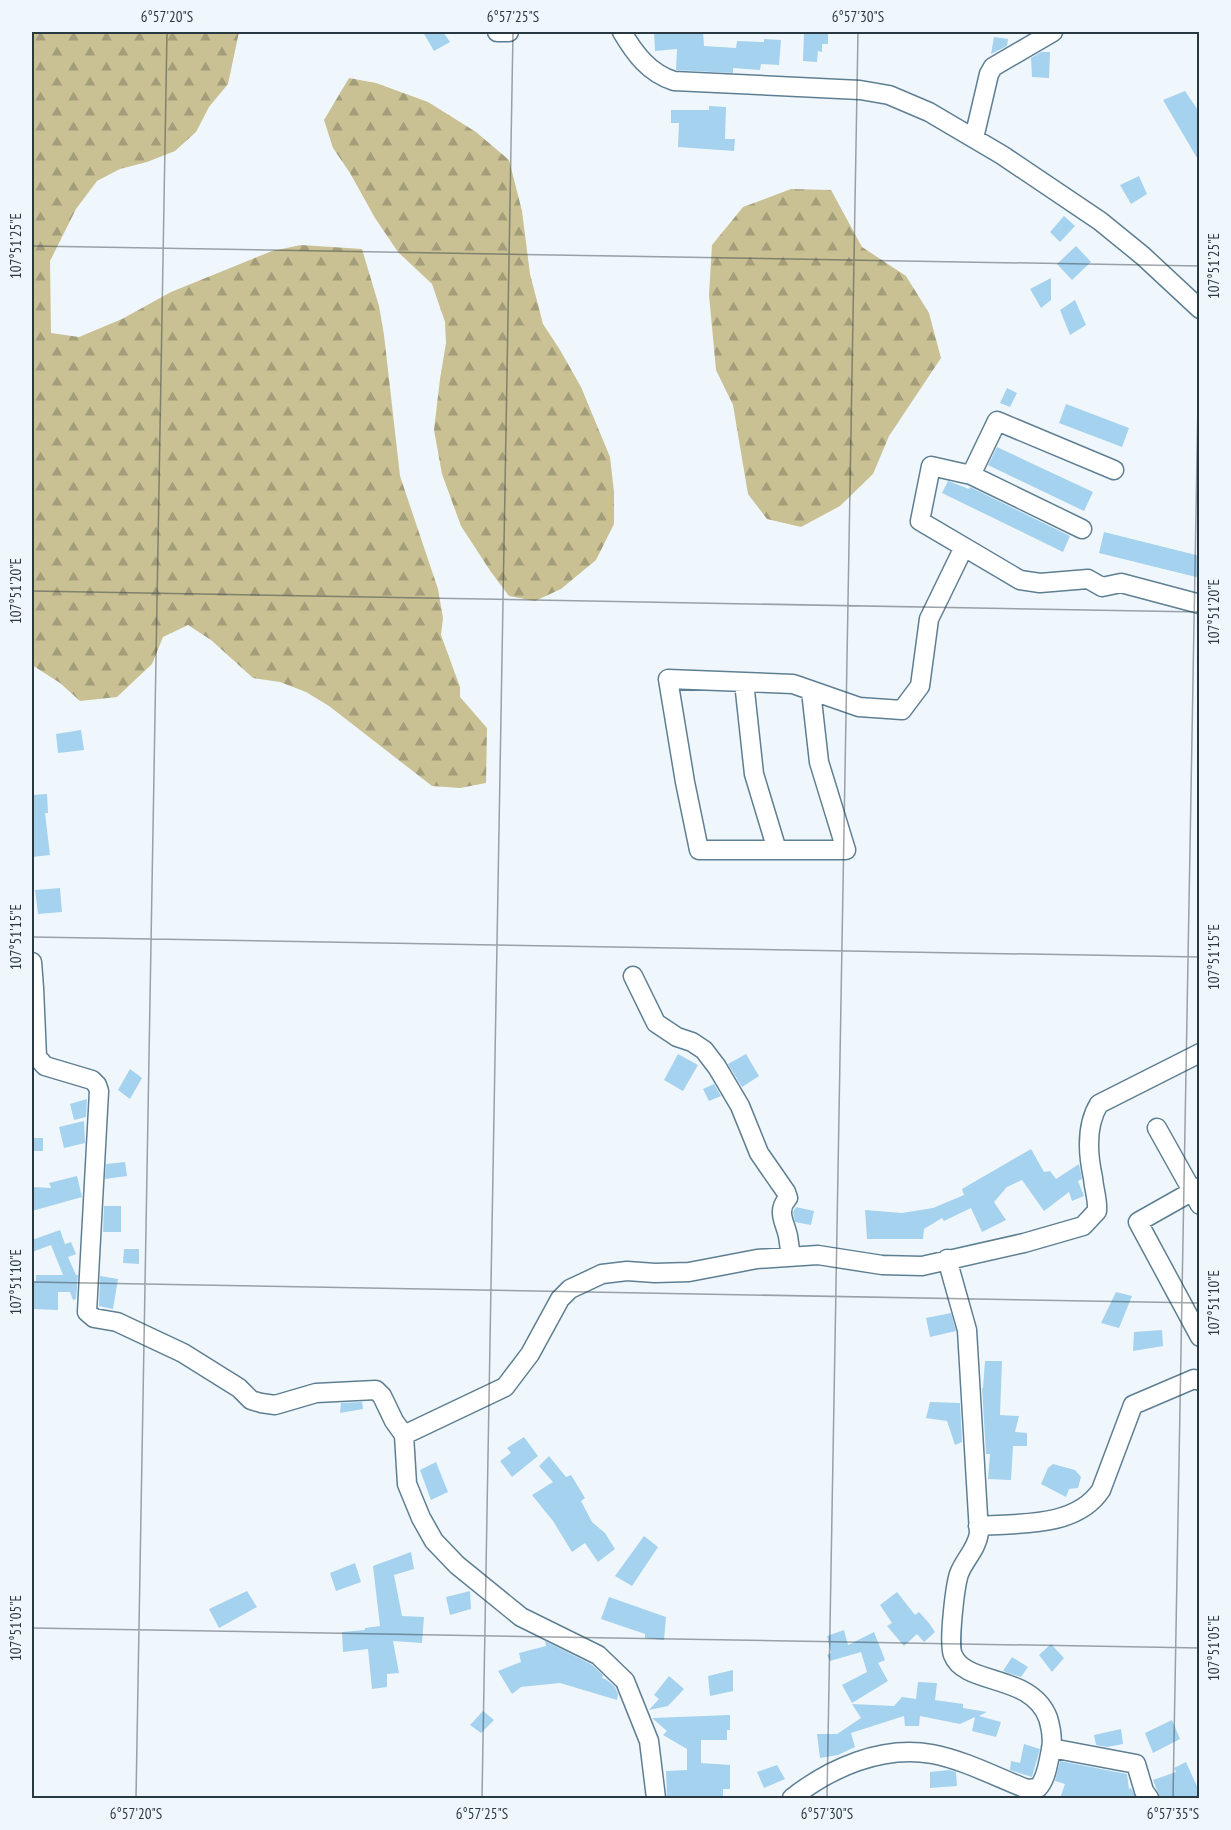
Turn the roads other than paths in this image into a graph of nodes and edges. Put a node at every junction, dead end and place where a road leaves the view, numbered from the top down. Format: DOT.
graph roads {
  1 [pos="497,32"];
  2 [pos="509,32"];
  3 [pos="622,32"];
  4 [pos="1053,32"];
  5 [pos="974,138"];
  6 [pos="1200,309"];
  7 [pos="1114,470"];
  8 [pos="971,475"];
  9 [pos="1082,529"];
  10 [pos="964,547"];
  11 [pos="1200,604"];
  12 [pos="744,682"];
  13 [pos="811,691"];
  14 [pos="777,850"];
  15 [pos="32,962"];
  16 [pos="633,976"];
  17 [pos="1200,1053"];
  18 [pos="1157,1128"];
  19 [pos="1197,1194"];
  20 [pos="791,1257"];
  21 [pos="947,1260"];
  22 [pos="1200,1337"];
  23 [pos="1200,1381"];
  24 [pos="404,1435"];
  25 [pos="978,1526"];
  26 [pos="1051,1748"];
  27 [pos="656,1798"];
  28 [pos="792,1798"];
  29 [pos="1149,1798"];
  1 -- 2 [label="street"];
  3 -- 5 [label="street"];
  4 -- 5 [label="street"];
  5 -- 6 [label="street"];
  7 -- 8 [label="street"];
  8 -- 9 [label="street"];
  8 -- 10 [label="street"];
  10 -- 11 [label="street"];
  10 -- 13 [label="street"];
  12 -- 13 [label="street"];
  12 -- 14 [label="street"];
  12 -- 14 [label="street"];
  13 -- 14 [label="street"];
  15 -- 24 [label="street"];
  16 -- 20 [label="street"];
  17 -- 21 [label="street"];
  18 -- 19 [label="street"];
  19 -- 22 [label="street"];
  20 -- 21 [label="street"];
  20 -- 24 [label="street"];
  21 -- 25 [label="street"];
  23 -- 25 [label="street"];
  24 -- 27 [label="street"];
  25 -- 26 [label="street"];
  26 -- 28 [label="street"];
  26 -- 29 [label="street"];
}
